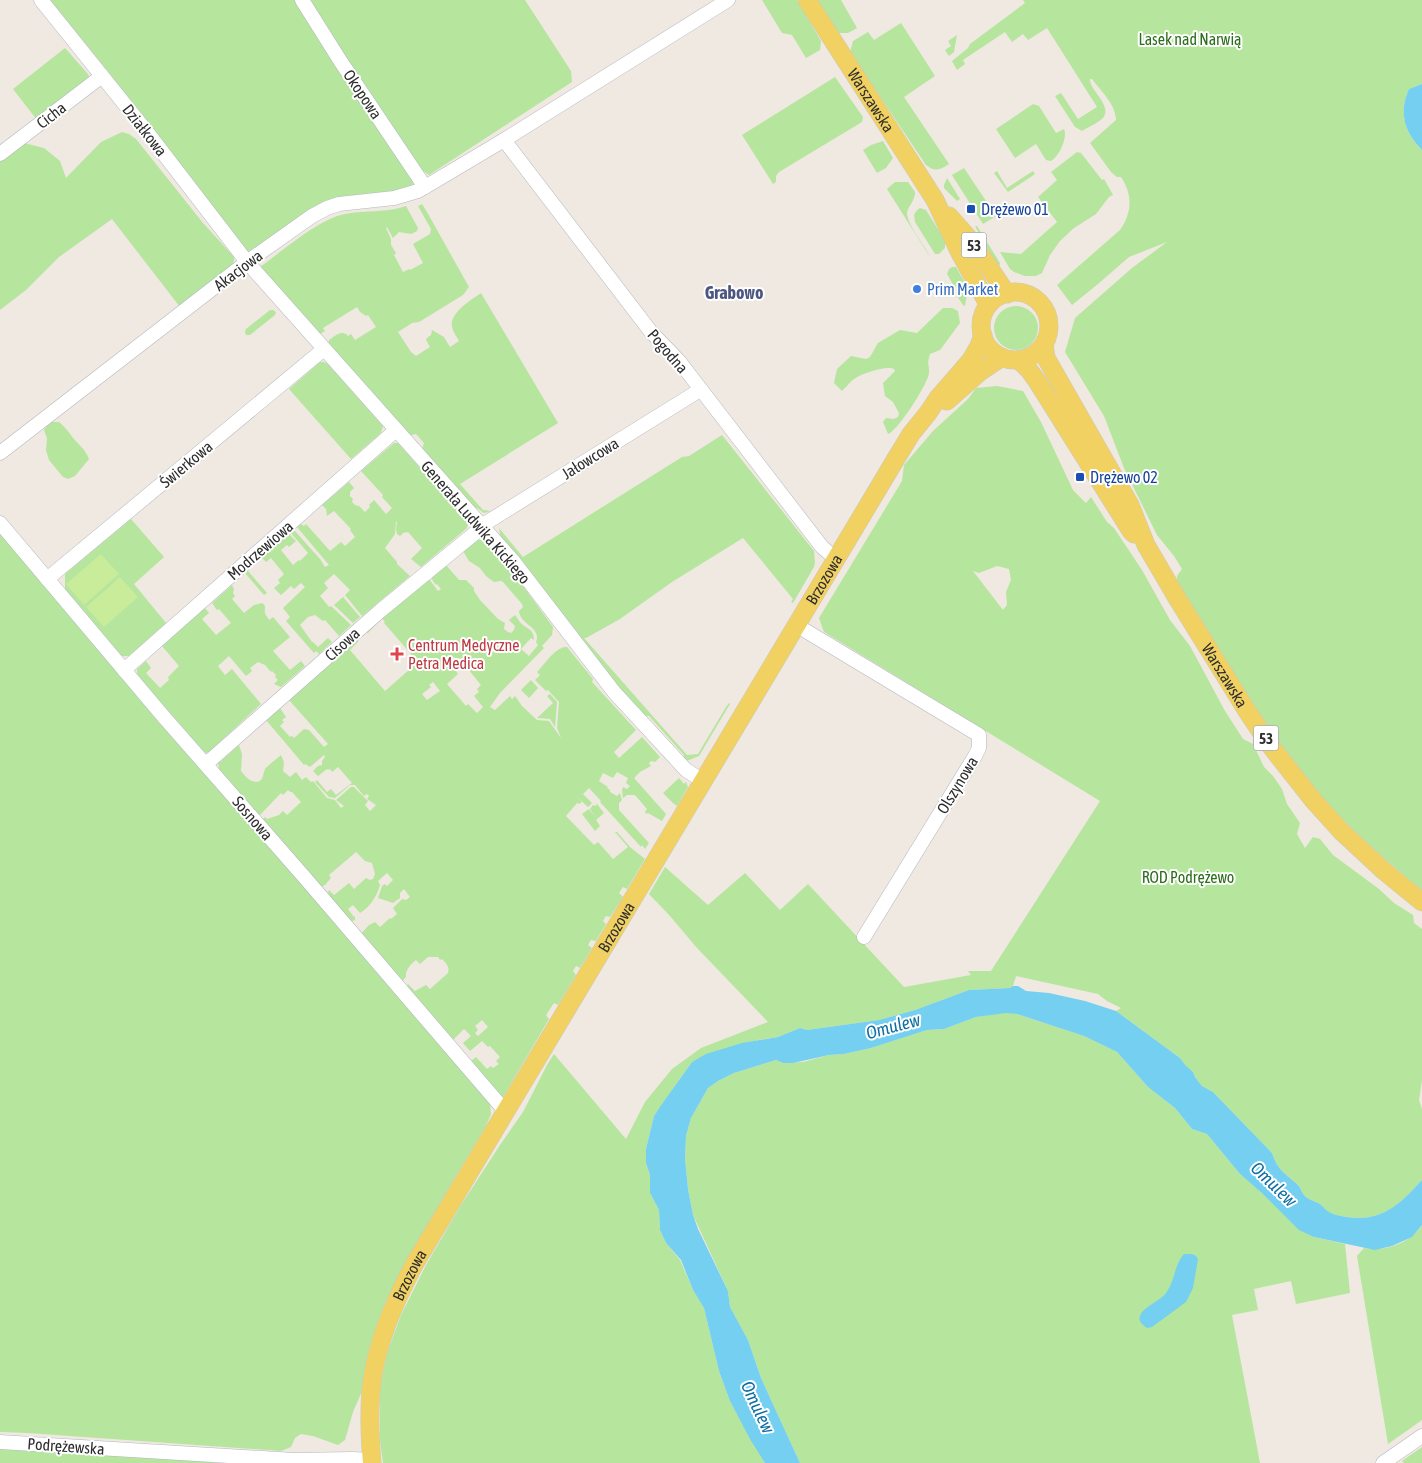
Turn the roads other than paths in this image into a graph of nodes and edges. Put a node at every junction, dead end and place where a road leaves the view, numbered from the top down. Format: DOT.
graph roads {
  1 [pos="42,0"];
  2 [pos="302,0"];
  3 [pos="728,0"];
  4 [pos="807,0"];
  5 [pos="102,76"];
  6 [pos="504,140"];
  7 [pos="0,154"];
  8 [pos="426,187"];
  9 [pos="936,200"];
  10 [pos="247,262"];
  11 [pos="1007,294"];
  12 [pos="988,304"];
  13 [pos="983,335"];
  14 [pos="1044,345"];
  15 [pos="324,349"];
  16 [pos="1011,358"];
  17 [pos="700,390"];
  18 [pos="928,413"];
  19 [pos="396,430"];
  20 [pos="0,453"];
  21 [pos="0,523"];
  22 [pos="481,526"];
  23 [pos="1146,545"];
  24 [pos="836,559"];
  25 [pos="47,579"];
  26 [pos="796,625"];
  27 [pos="124,670"];
  28 [pos="206,764"];
  29 [pos="703,781"];
  30 [pos="1422,902"];
  31 [pos="864,937"];
  32 [pos="506,1112"];
  33 [pos="1422,1436"];
  34 [pos="0,1442"];
  35 [pos="372,1461"];
  36 [pos="1383,1463"];
  1 -- 5 [label="street, Działkowa"];
  2 -- 8 [label="street, Okopowa"];
  3 -- 6 [label="street, Akacjowa"];
  4 -- 9 [label="main road, Warszawska / 53"];
  5 -- 7 [label="street, Cicha"];
  5 -- 10 [label="street, Działkowa"];
  6 -- 8 [label="street, Akacjowa"];
  6 -- 17 [label="street, Pogodna"];
  8 -- 10 [label="street, Akacjowa"];
  9 -- 11 [label="main road, Warszawska / 53"];
  9 -- 12 [label="main road, Warszawska / 53"];
  10 -- 15 [label="street, Generała Ludwika Kickiego"];
  10 -- 20 [label="street, Akacjowa"];
  11 -- 12 [label="main road"];
  11 -- 14 [label="main road, 53"];
  12 -- 13 [label="main road"];
  13 -- 16 [label="main road, 53"];
  13 -- 18 [label="main road, Brzozowa"];
  14 -- 16 [label="main road"];
  14 -- 23 [label="main road, Warszawska / 53"];
  15 -- 19 [label="street, Generała Ludwika Kickiego"];
  15 -- 25 [label="street, Świerkowa"];
  16 -- 18 [label="main road, Brzozowa"];
  16 -- 23 [label="main road, Warszawska / 53"];
  17 -- 22 [label="street, Jałowcowa"];
  17 -- 24 [label="street, Pogodna"];
  18 -- 24 [label="main road, Brzozowa"];
  19 -- 22 [label="street, Generała Ludwika Kickiego"];
  19 -- 27 [label="street, Modrzewiowa"];
  21 -- 25 [label="street, Sosnowa"];
  22 -- 28 [label="street, Cisowa"];
  22 -- 29 [label="street, Generała Ludwika Kickiego"];
  23 -- 30 [label="main road, Warszawska / 53"];
  24 -- 26 [label="main road, Brzozowa"];
  25 -- 27 [label="street, Sosnowa"];
  26 -- 29 [label="main road, Brzozowa"];
  26 -- 31 [label="street, Olszynowa"];
  27 -- 28 [label="street, Sosnowa"];
  28 -- 32 [label="street, Sosnowa"];
  29 -- 32 [label="main road, Brzozowa"];
  32 -- 35 [label="main road, Brzozowa"];
  33 -- 36 [label="street"];
  34 -- 35 [label="street, Podrężewska"];
}
